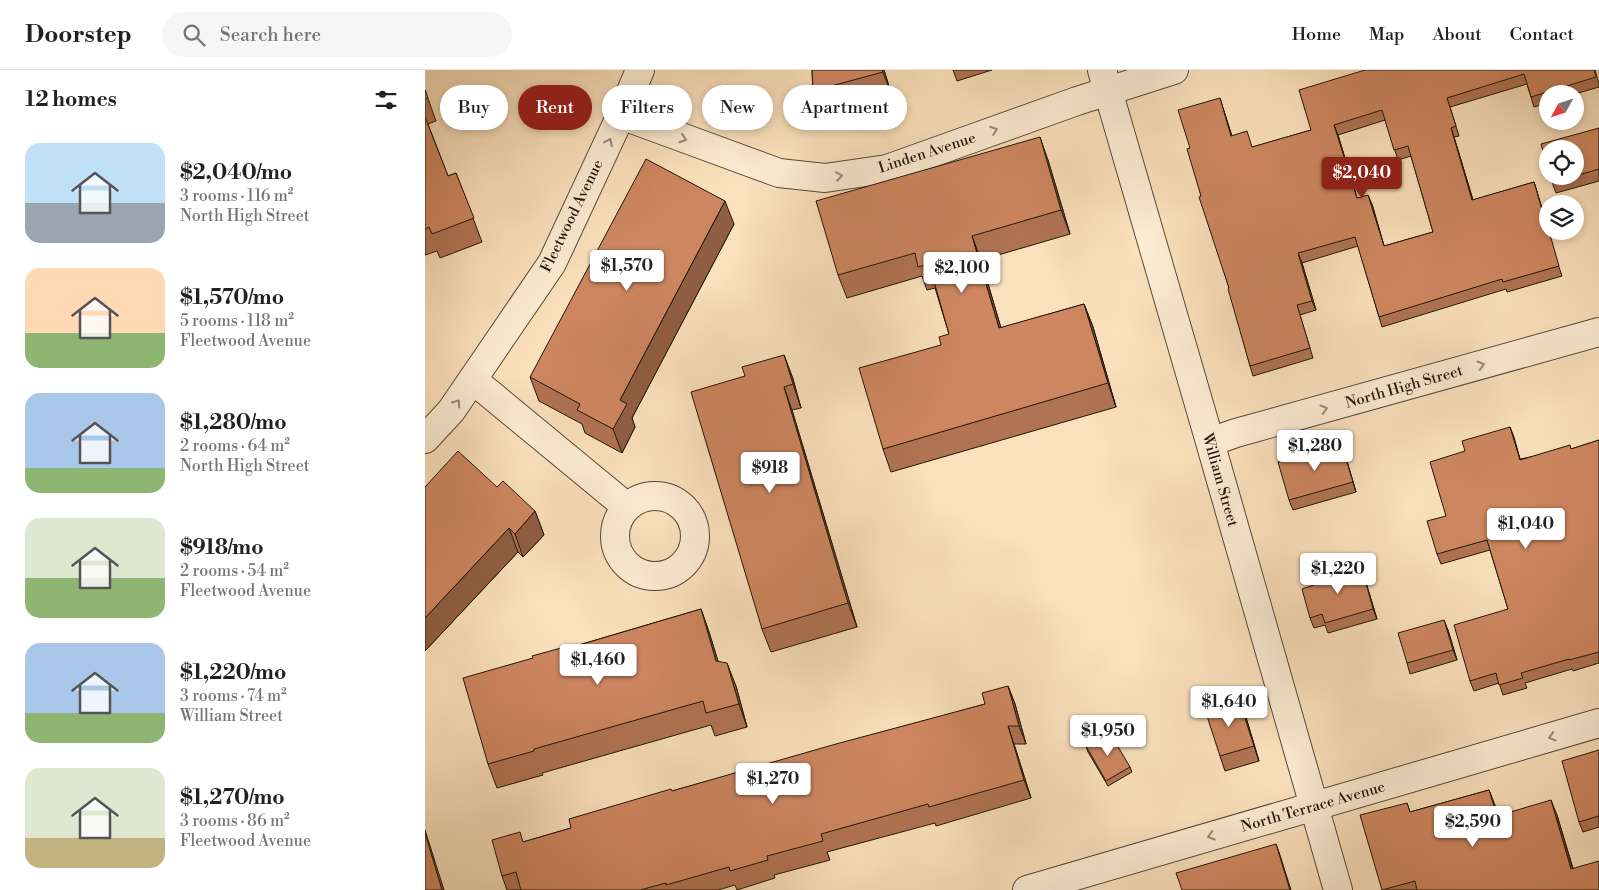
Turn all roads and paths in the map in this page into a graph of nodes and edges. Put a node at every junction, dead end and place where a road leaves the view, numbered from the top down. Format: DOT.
graph roads {
  1 [pos="640,70"];
  2 [pos="1174,70"];
  3 [pos="1104,80"];
  4 [pos="634,85"];
  5 [pos="614,130"];
  6 [pos="662,130"];
  7 [pos="1599,332"];
  8 [pos="473,380"];
  9 [pos="425,439"];
  10 [pos="1210,442"];
  11 [pos="627,508"];
  12 [pos="1599,723"];
  13 [pos="1314,806"];
  14 [pos="1027,890"];
  15 [pos="1337,890"];
  1 -- 4 [label="street, Fleetwood Avenue"];
  2 -- 3 [label="street, Linden Avenue"];
  6 -- 3 [label="street, Linden Avenue, one-way"];
  3 -- 10 [label="street, William Street"];
  8 -- 5 [label="street, Fleetwood Avenue, one-way"];
  10 -- 7 [label="street, North High Street, one-way"];
  9 -- 8 [label="street, Fleetwood Avenue, one-way"];
  8 -- 11 [label="street"];
  10 -- 13 [label="street, William Street"];
  12 -- 13 [label="street, North Terrace Avenue, one-way"];
  13 -- 14 [label="street, North Terrace Avenue, one-way"];
  13 -- 15 [label="street, William Street"];
}
